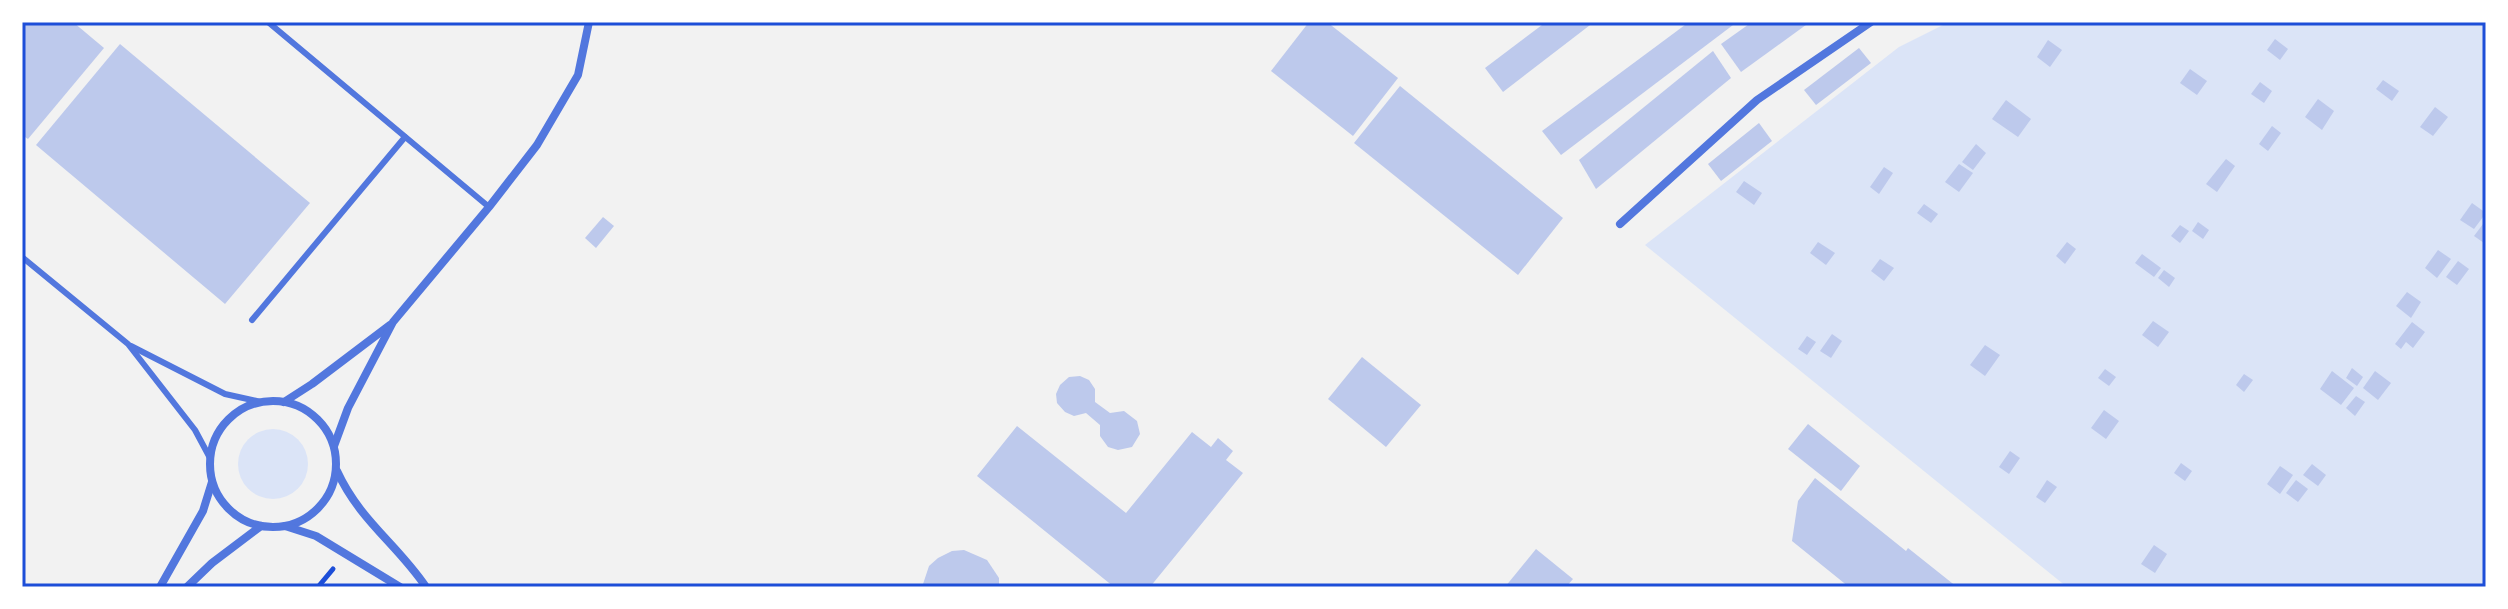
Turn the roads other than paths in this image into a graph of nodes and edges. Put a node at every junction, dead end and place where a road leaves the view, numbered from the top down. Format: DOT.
graph roads {
  1 [pos="268,22"];
  2 [pos="589,22"];
  3 [pos="1871,22"];
  4 [pos="405,137"];
  5 [pos="489,207"];
  6 [pos="1620,224"];
  7 [pos="22,257"];
  8 [pos="252,320"];
  9 [pos="393,322"];
  10 [pos="128,344"];
  11 [pos="261,402"];
  12 [pos="284,402"];
  13 [pos="334,446"];
  14 [pos="210,458"];
  15 [pos="336,469"];
  16 [pos="212,481"];
  17 [pos="261,526"];
  18 [pos="285,526"];
  19 [pos="160,587"];
  20 [pos="187,587"];
  21 [pos="400,587"];
  22 [pos="426,587"];
  1 -- 4 [label="lane"];
  2 -- 5 [label="street"];
  3 -- 6 [label="street"];
  4 -- 5 [label="lane"];
  4 -- 8 [label="lane"];
  5 -- 9 [label="street"];
  7 -- 10 [label="lane"];
  9 -- 12 [label="street"];
  9 -- 13 [label="street"];
  10 -- 11 [label="lane"];
  10 -- 14 [label="lane"];
  11 -- 12 [label="street"];
  11 -- 14 [label="street"];
  12 -- 13 [label="street"];
  13 -- 15 [label="street"];
  14 -- 16 [label="street"];
  15 -- 18 [label="street"];
  15 -- 22 [label="street"];
  16 -- 17 [label="street"];
  16 -- 19 [label="street"];
  17 -- 18 [label="street"];
  17 -- 20 [label="street"];
  18 -- 21 [label="street"];
}
